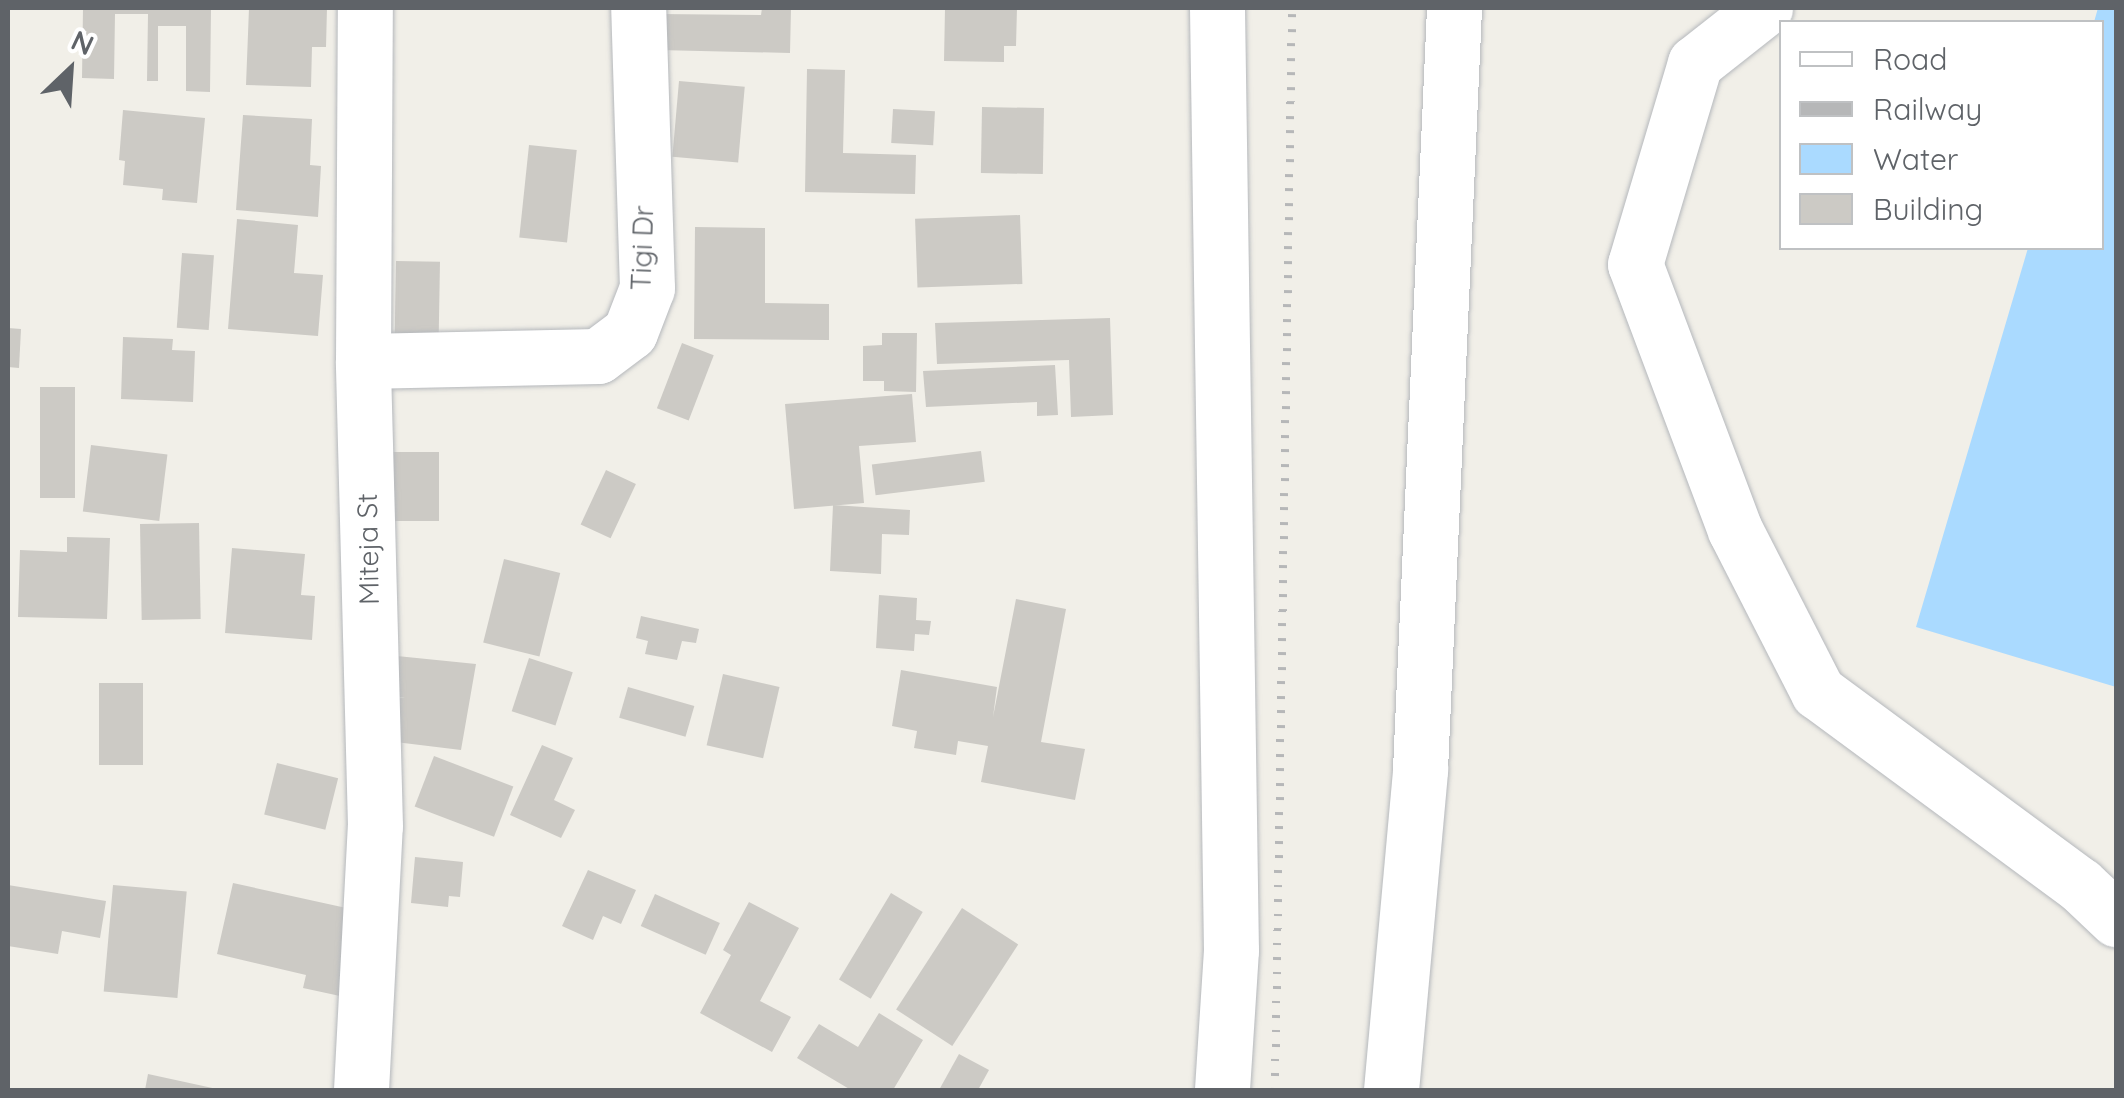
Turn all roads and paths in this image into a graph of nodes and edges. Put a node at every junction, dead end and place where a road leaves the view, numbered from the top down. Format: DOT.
graph roads {
  1 [pos="365,8"];
  2 [pos="638,8"];
  3 [pos="1216,8"];
  4 [pos="1454,8"];
  5 [pos="1765,8"];
  6 [pos="363,361"];
  7 [pos="2116,920"];
  8 [pos="361,1090"];
  9 [pos="1222,1090"];
  10 [pos="1391,1090"];
  1 -- 6 [label="street, Miteja St"];
  2 -- 6 [label="street, Tigi Dr"];
  3 -- 9 [label="street"];
  4 -- 10 [label="street"];
  5 -- 7 [label="street"];
  6 -- 8 [label="street, Miteja St"];
}
